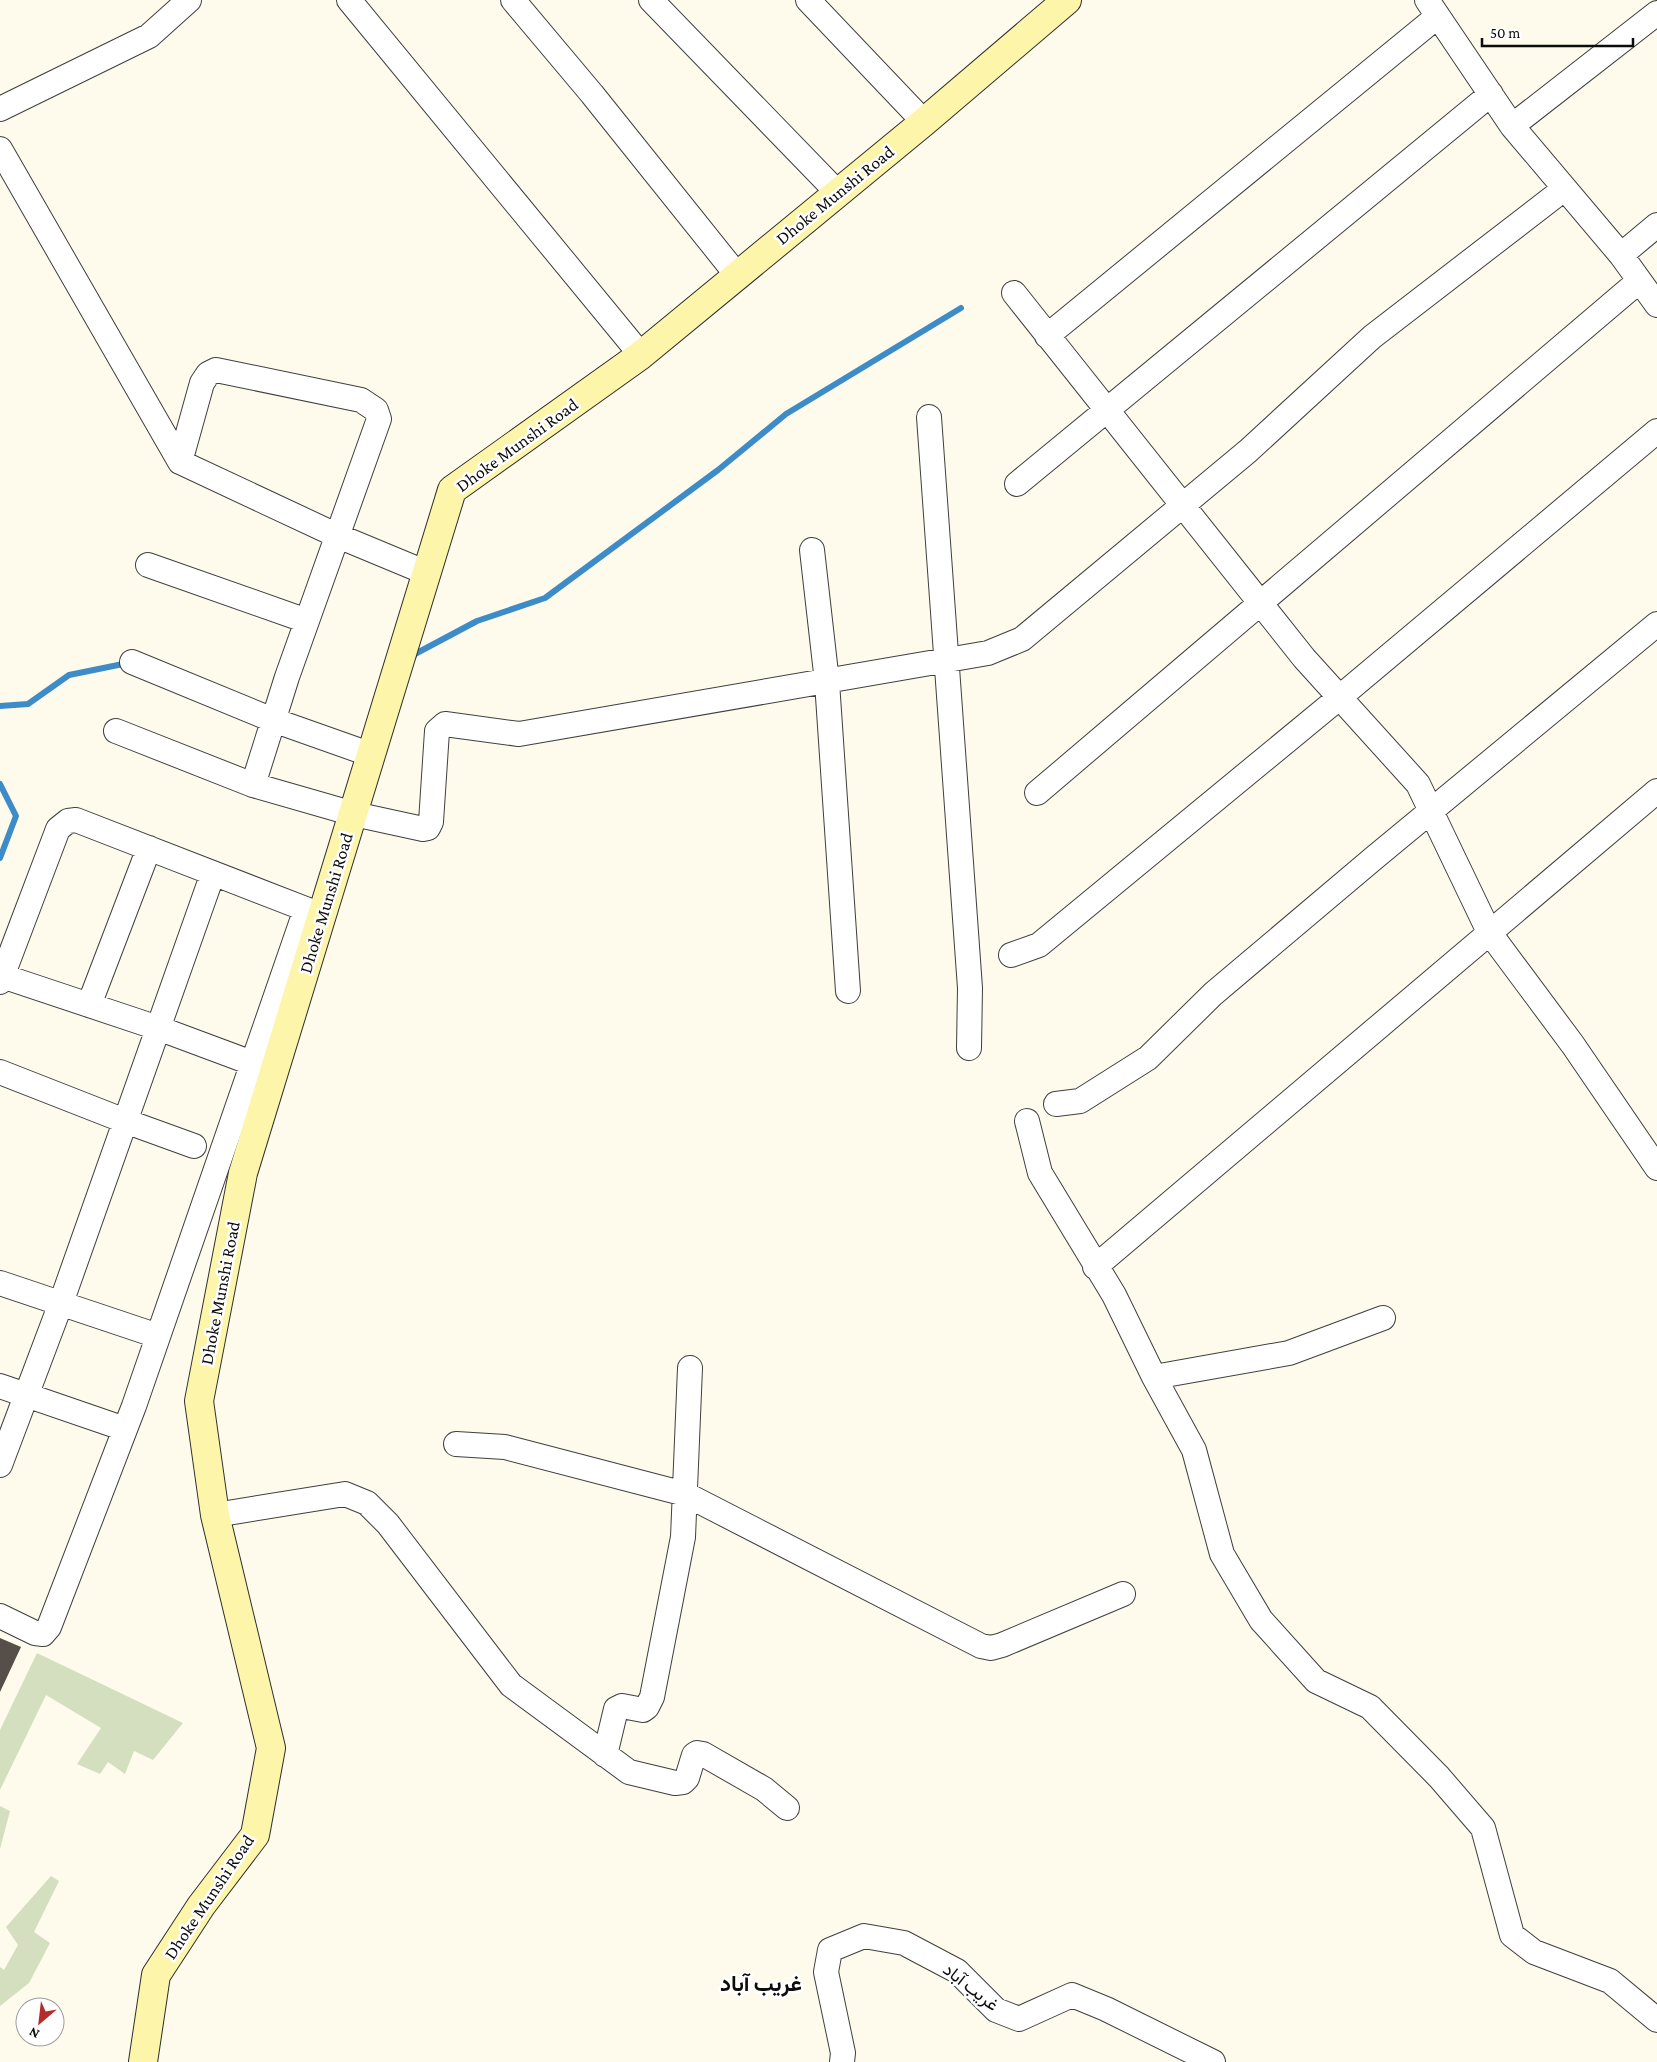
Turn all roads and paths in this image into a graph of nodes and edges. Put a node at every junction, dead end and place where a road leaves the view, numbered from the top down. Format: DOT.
graph roads {
  1 [pos="189,0"];
  2 [pos="349,0"];
  3 [pos="513,0"];
  4 [pos="651,0"];
  5 [pos="808,0"];
  6 [pos="1067,0"];
  7 [pos="1433,8"];
  8 [pos="1657,13"];
  9 [pos="1491,94"];
  10 [pos="0,109"];
  11 [pos="924,122"];
  12 [pos="1512,126"];
  13 [pos="0,149"];
  14 [pos="1564,188"];
  15 [pos="838,193"];
  16 [pos="1657,225"];
  17 [pos="1620,255"];
  18 [pos="737,276"];
  19 [pos="1639,281"];
  20 [pos="1014,293"];
  21 [pos="1657,305"];
  22 [pos="1048,336"];
  23 [pos="641,355"];
  24 [pos="1107,410"];
  25 [pos="929,417"];
  26 [pos="1657,431"];
  27 [pos="180,462"];
  28 [pos="1016,484"];
  29 [pos="1183,505"];
  30 [pos="338,536"];
  31 [pos="812,550"];
  32 [pos="148,565"];
  33 [pos="427,573"];
  34 [pos="1260,603"];
  35 [pos="307,621"];
  36 [pos="1657,624"];
  37 [pos="132,662"];
  38 [pos="946,662"];
  39 [pos="827,682"];
  40 [pos="1340,697"];
  41 [pos="273,720"];
  42 [pos="116,732"];
  43 [pos="372,755"];
  44 [pos="253,784"];
  45 [pos="1657,791"];
  46 [pos="1037,793"];
  47 [pos="1431,810"];
  48 [pos="354,814"];
  49 [pos="149,848"];
  50 [pos="213,873"];
  51 [pos="314,912"];
  52 [pos="1489,932"];
  53 [pos="1011,955"];
  54 [pos="1,979"];
  55 [pos="848,991"];
  56 [pos="89,1005"];
  57 [pos="158,1028"];
  58 [pos="969,1048"];
  59 [pos="252,1063"];
  60 [pos="0,1072"];
  61 [pos="1056,1104"];
  62 [pos="125,1121"];
  63 [pos="1027,1121"];
  64 [pos="194,1146"];
  65 [pos="1654,1156"];
  66 [pos="1096,1267"];
  67 [pos="0,1283"];
  68 [pos="61,1303"];
  69 [pos="1383,1318"];
  70 [pos="158,1336"];
  71 [pos="690,1368"];
  72 [pos="1154,1377"];
  73 [pos="0,1386"];
  74 [pos="26,1395"];
  75 [pos="125,1429"];
  76 [pos="456,1444"];
  77 [pos="0,1465"];
  78 [pos="685,1494"];
  79 [pos="215,1514"];
  80 [pos="1123,1594"];
  81 [pos="0,1616"];
  82 [pos="605,1755"];
  83 [pos="787,1808"];
  84 [pos="1657,2020"];
  85 [pos="143,2062"];
  86 [pos="842,2062"];
  87 [pos="1213,2062"];
  1 -- 10 [label="street"];
  2 -- 23 [label="street"];
  3 -- 18 [label="street"];
  4 -- 15 [label="street"];
  5 -- 11 [label="street"];
  6 -- 11 [label="street, Dhoke Munshi Road"];
  7 -- 9 [label="street"];
  7 -- 22 [label="street"];
  8 -- 12 [label="street"];
  9 -- 12 [label="street"];
  9 -- 24 [label="street"];
  11 -- 15 [label="street, Dhoke Munshi Road"];
  12 -- 14 [label="street"];
  13 -- 27 [label="street"];
  14 -- 17 [label="street"];
  14 -- 29 [label="street"];
  15 -- 18 [label="street, Dhoke Munshi Road"];
  16 -- 17 [label="street"];
  17 -- 19 [label="street"];
  18 -- 23 [label="street, Dhoke Munshi Road"];
  19 -- 21 [label="street"];
  19 -- 34 [label="street"];
  20 -- 22 [label="street"];
  22 -- 24 [label="street"];
  23 -- 33 [label="street, Dhoke Munshi Road"];
  24 -- 28 [label="street"];
  24 -- 29 [label="street"];
  25 -- 38 [label="street"];
  26 -- 40 [label="street"];
  27 -- 30 [label="street"];
  27 -- 30 [label="street"];
  29 -- 34 [label="street"];
  29 -- 38 [label="street"];
  30 -- 33 [label="street"];
  30 -- 35 [label="street"];
  31 -- 39 [label="street"];
  32 -- 35 [label="street"];
  33 -- 43 [label="street, Dhoke Munshi Road"];
  34 -- 40 [label="street"];
  34 -- 46 [label="street"];
  35 -- 41 [label="street"];
  36 -- 47 [label="street"];
  37 -- 41 [label="street"];
  38 -- 39 [label="street"];
  38 -- 58 [label="street"];
  39 -- 48 [label="street"];
  39 -- 55 [label="street"];
  40 -- 47 [label="street"];
  40 -- 53 [label="street"];
  41 -- 43 [label="street"];
  41 -- 44 [label="street"];
  42 -- 44 [label="street"];
  43 -- 48 [label="street, Dhoke Munshi Road"];
  44 -- 48 [label="street"];
  45 -- 52 [label="street"];
  47 -- 52 [label="street"];
  47 -- 61 [label="street"];
  48 -- 51 [label="street, Dhoke Munshi Road"];
  49 -- 50 [label="street"];
  49 -- 54 [label="street"];
  49 -- 56 [label="street"];
  50 -- 51 [label="street"];
  50 -- 57 [label="street"];
  51 -- 59 [label="street"];
  51 -- 79 [label="street, Dhoke Munshi Road"];
  52 -- 65 [label="street"];
  52 -- 66 [label="street"];
  54 -- 56 [label="street"];
  56 -- 57 [label="street"];
  57 -- 59 [label="street"];
  57 -- 62 [label="street"];
  59 -- 70 [label="street"];
  60 -- 62 [label="street"];
  62 -- 64 [label="street"];
  62 -- 68 [label="street"];
  63 -- 66 [label="street"];
  66 -- 72 [label="street"];
  67 -- 68 [label="street"];
  68 -- 70 [label="street"];
  68 -- 74 [label="street"];
  69 -- 72 [label="street"];
  70 -- 75 [label="street"];
  71 -- 78 [label="street"];
  72 -- 84 [label="street"];
  73 -- 74 [label="street"];
  74 -- 75 [label="street"];
  74 -- 77 [label="street"];
  75 -- 81 [label="street"];
  76 -- 78 [label="street"];
  78 -- 80 [label="street"];
  78 -- 82 [label="street"];
  79 -- 82 [label="street"];
  79 -- 85 [label="street, Dhoke Munshi Road"];
  82 -- 83 [label="street"];
  86 -- 87 [label="street, غریب آباد"];
}
